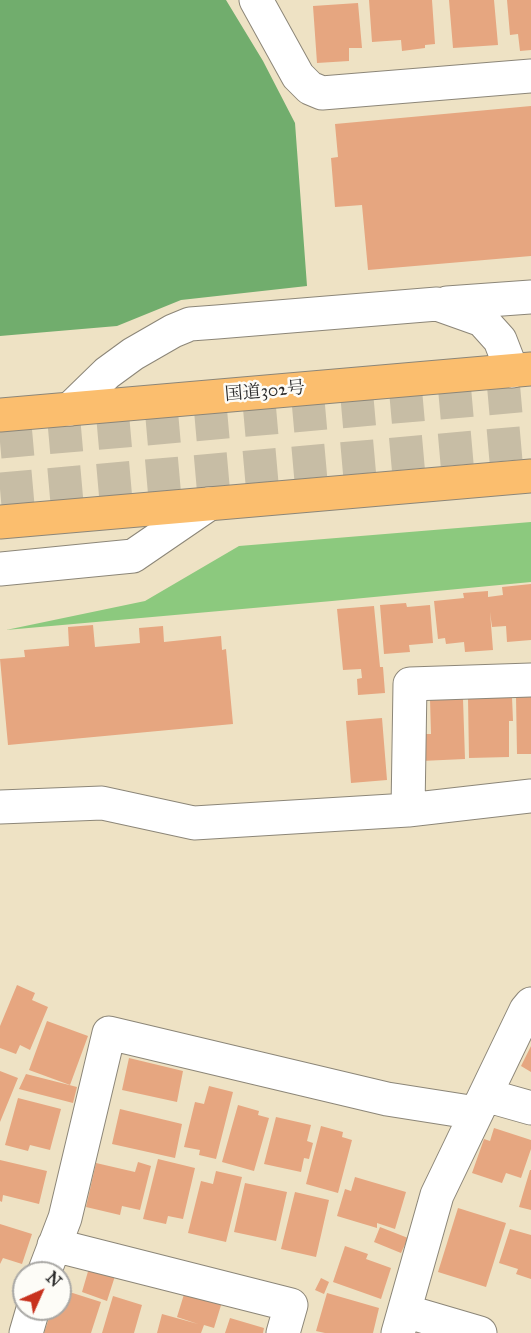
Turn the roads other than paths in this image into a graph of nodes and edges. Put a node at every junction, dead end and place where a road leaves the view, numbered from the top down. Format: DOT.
graph roads {
  1 [pos="256,0"];
  2 [pos="531,76"];
  3 [pos="531,297"];
  4 [pos="437,304"];
  5 [pos="522,370"];
  6 [pos="70,409"];
  7 [pos="0,415"];
  8 [pos="531,476"];
  9 [pos="209,504"];
  10 [pos="0,522"];
  11 [pos="0,569"];
  12 [pos="531,680"];
  13 [pos="531,796"];
  14 [pos="0,807"];
  15 [pos="408,810"];
  16 [pos="531,1004"];
  17 [pos="481,1104"];
  18 [pos="531,1108"];
  19 [pos="49,1259"];
  20 [pos="401,1322"];
  21 [pos="284,1333"];
  22 [pos="480,1333"];
  1 -- 2 [label="street"];
  3 -- 4 [label="street"];
  4 -- 5 [label="street"];
  4 -- 6 [label="street"];
  5 -- 6 [label="highway, 国道302号"];
  6 -- 7 [label="highway, 国道302号"];
  8 -- 9 [label="highway"];
  9 -- 10 [label="highway"];
  9 -- 11 [label="street"];
  12 -- 15 [label="street"];
  13 -- 15 [label="street"];
  14 -- 15 [label="street"];
  16 -- 17 [label="street"];
  17 -- 18 [label="street"];
  17 -- 19 [label="street"];
  17 -- 20 [label="street"];
  19 -- 21 [label="street"];
  20 -- 22 [label="street"];
}
